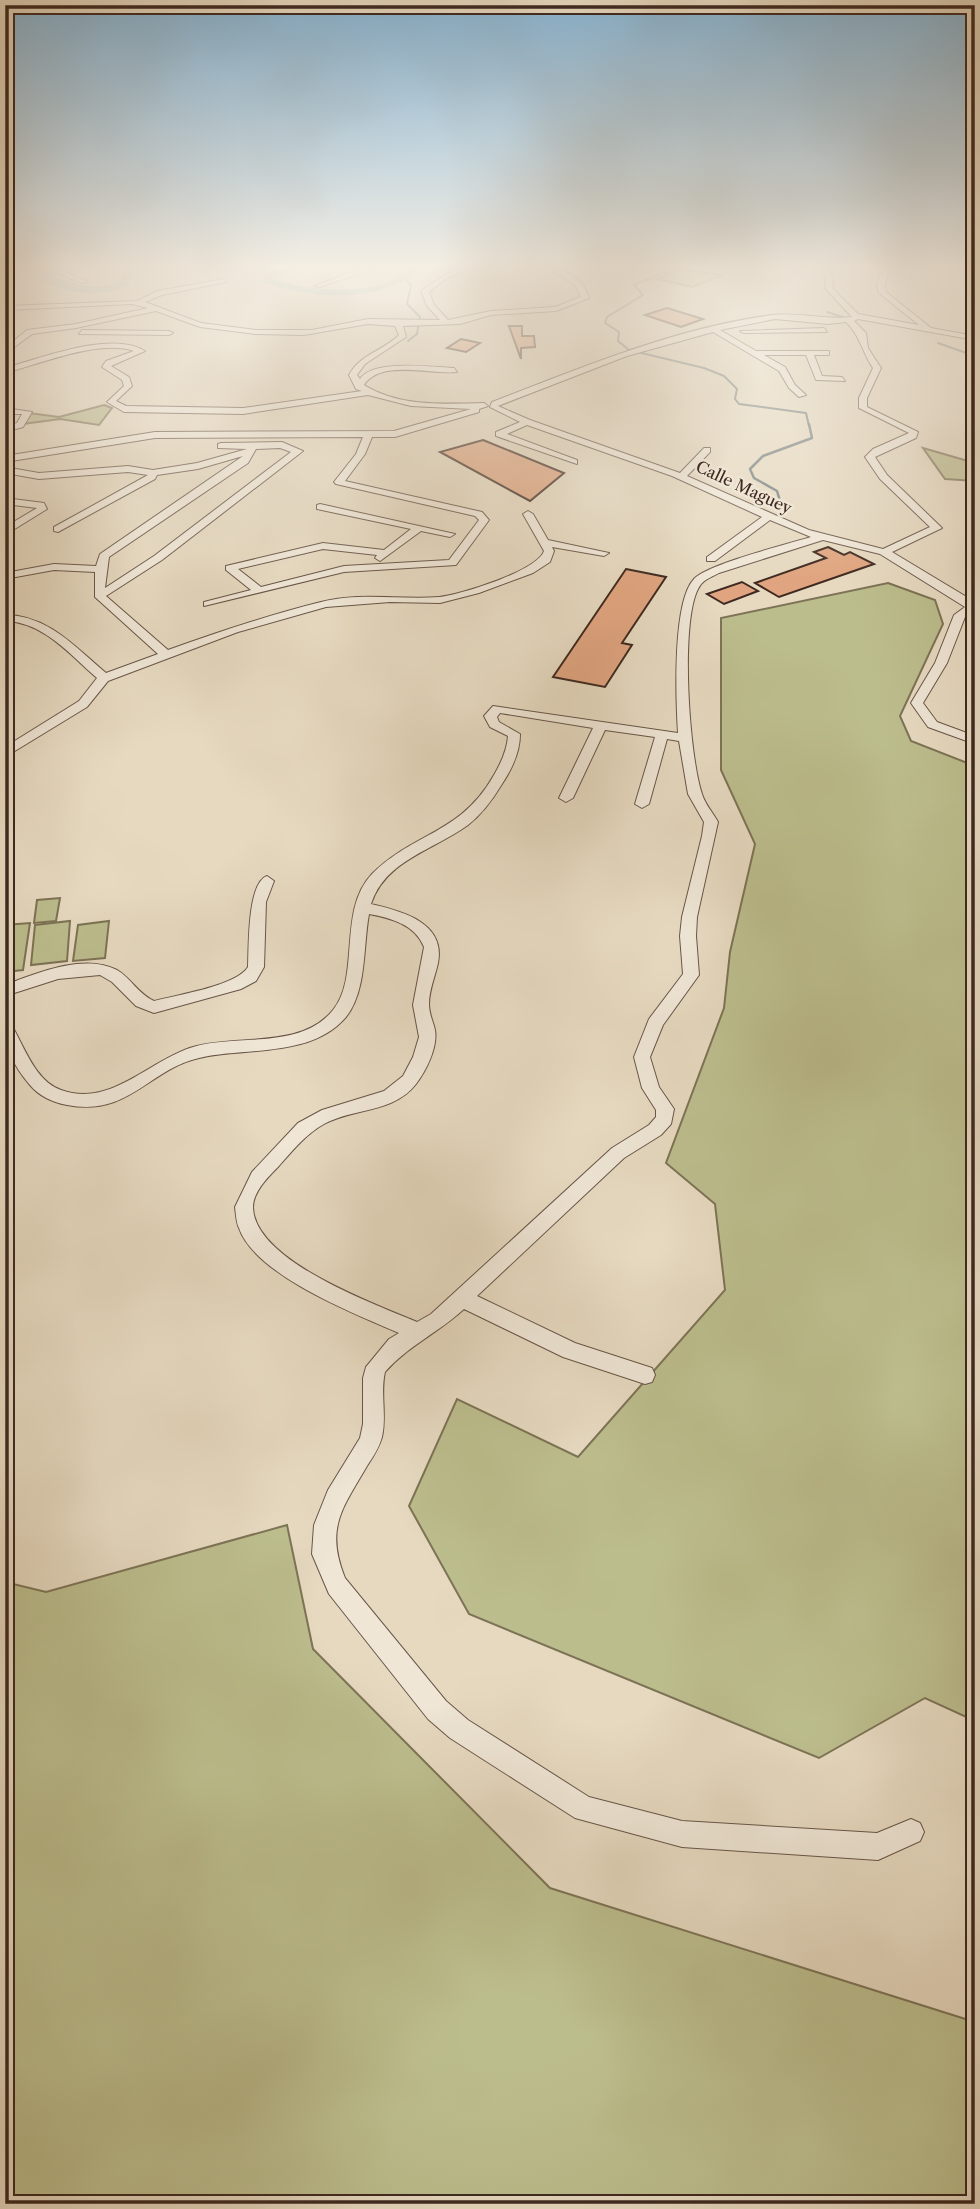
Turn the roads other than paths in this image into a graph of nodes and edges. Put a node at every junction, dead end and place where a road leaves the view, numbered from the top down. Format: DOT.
graph roads {
  1 [pos="113,372"];
  2 [pos="354,372"];
  3 [pos="378,372"];
  4 [pos="580,372"];
  5 [pos="784,372"];
  6 [pos="817,372"];
  7 [pos="875,372"];
  8 [pos="842,379"];
  9 [pos="362,390"];
  10 [pos="802,395"];
  11 [pos="452,405"];
  12 [pos="490,406"];
  13 [pos="5,411"];
  14 [pos="455,418"];
  15 [pos="527,422"];
  16 [pos="391,426"];
  17 [pos="5,429"];
  18 [pos="219,432"];
  19 [pos="131,433"];
  20 [pos="183,434"];
  21 [pos="367,437"];
  22 [pos="282,445"];
  23 [pos="252,449"];
  24 [pos="707,450"];
  25 [pos="5,459"];
  26 [pos="575,462"];
  27 [pos="5,465"];
  28 [pos="5,470"];
  29 [pos="153,473"];
  30 [pos="682,477"];
  31 [pos="5,501"];
  32 [pos="320,507"];
  33 [pos="528,514"];
  34 [pos="768,517"];
  35 [pos="418,528"];
  36 [pos="58,529"];
  37 [pos="5,532"];
  38 [pos="450,534"];
  39 [pos="821,537"];
  40 [pos="544,542"];
  41 [pos="323,546"];
  42 [pos="388,551"];
  43 [pos="884,552"];
  44 [pos="604,553"];
  45 [pos="711,559"];
  46 [pos="369,567"];
  47 [pos="100,569"];
  48 [pos="5,576"];
  49 [pos="259,591"];
  50 [pos="975,593"];
  51 [pos="99,595"];
  52 [pos="955,597"];
  53 [pos="208,604"];
  54 [pos="974,606"];
  55 [pos="5,618"];
  56 [pos="167,656"];
  57 [pos="104,678"];
  58 [pos="601,724"];
  59 [pos="662,735"];
  60 [pos="684,738"];
  61 [pos="975,740"];
  62 [pos="5,752"];
  63 [pos="566,798"];
  64 [pos="642,804"];
  65 [pos="267,881"];
  66 [pos="364,908"];
  67 [pos="5,991"];
  68 [pos="5,1028"];
  69 [pos="462,1298"];
  70 [pos="417,1331"];
  71 [pos="645,1374"];
  72 [pos="911,1832"];
  1 -- 9 [label="street"];
  2 -- 9 [label="street"];
  3 -- 9 [label="street"];
  4 -- 12 [label="street"];
  5 -- 10 [label="street"];
  6 -- 8 [label="street"];
  7 -- 43 [label="street"];
  9 -- 11 [label="street"];
  11 -- 12 [label="street"];
  11 -- 14 [label="street"];
  12 -- 14 [label="street"];
  12 -- 15 [label="street, Calle Maguey"];
  13 -- 17 [label="street"];
  14 -- 21 [label="street"];
  15 -- 26 [label="street"];
  15 -- 30 [label="street, Calle Maguey"];
  16 -- 18 [label="street"];
  18 -- 19 [label="street"];
  18 -- 20 [label="street"];
  20 -- 21 [label="street"];
  20 -- 25 [label="street"];
  21 -- 22 [label="street"];
  21 -- 46 [label="street"];
  22 -- 23 [label="street"];
  22 -- 51 [label="street"];
  23 -- 27 [label="street"];
  23 -- 29 [label="street"];
  23 -- 47 [label="street"];
  24 -- 30 [label="street"];
  28 -- 29 [label="street"];
  29 -- 36 [label="street"];
  30 -- 34 [label="street, Calle Maguey"];
  31 -- 37 [label="street"];
  32 -- 35 [label="street"];
  33 -- 40 [label="street"];
  34 -- 39 [label="street, Calle Maguey"];
  34 -- 45 [label="street"];
  35 -- 38 [label="street"];
  35 -- 42 [label="street"];
  39 -- 43 [label="street, Calle Maguey"];
  39 -- 60 [label="street"];
  40 -- 44 [label="street"];
  40 -- 56 [label="street"];
  41 -- 42 [label="street"];
  41 -- 42 [label="street"];
  41 -- 49 [label="street"];
  42 -- 46 [label="street"];
  43 -- 52 [label="street, Calle Maguey"];
  46 -- 49 [label="street"];
  47 -- 48 [label="street"];
  47 -- 51 [label="street"];
  49 -- 53 [label="street"];
  50 -- 52 [label="street"];
  51 -- 56 [label="street"];
  52 -- 54 [label="street, Calle Maguey"];
  54 -- 61 [label="street"];
  55 -- 57 [label="street"];
  56 -- 57 [label="street"];
  57 -- 62 [label="street"];
  58 -- 59 [label="street"];
  58 -- 63 [label="street"];
  58 -- 66 [label="street"];
  59 -- 60 [label="street"];
  59 -- 64 [label="street"];
  60 -- 69 [label="street"];
  65 -- 67 [label="street"];
  66 -- 68 [label="street"];
  66 -- 70 [label="street"];
  69 -- 70 [label="street"];
  69 -- 71 [label="street"];
  70 -- 72 [label="street"];
}
